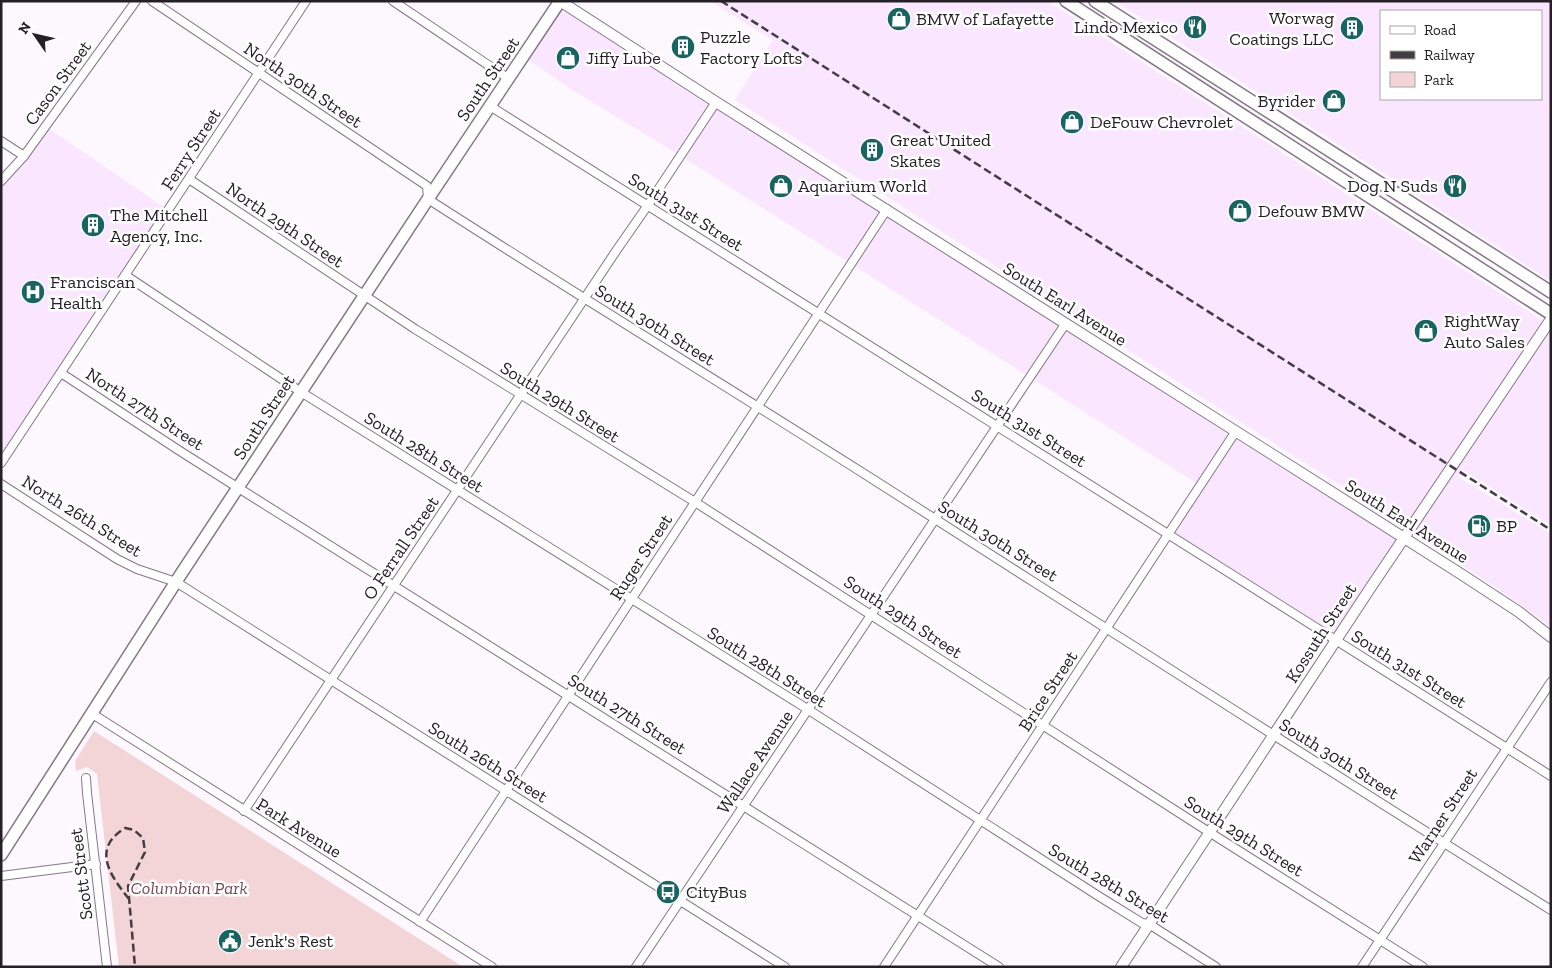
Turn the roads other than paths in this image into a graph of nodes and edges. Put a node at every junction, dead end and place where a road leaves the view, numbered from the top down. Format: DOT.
graph roads {
  1 [pos="136,1"];
  2 [pos="152,1"];
  3 [pos="306,1"];
  4 [pos="393,1"];
  5 [pos="560,1"];
  6 [pos="1066,1"];
  7 [pos="1095,1"];
  8 [pos="258,73"];
  9 [pos="509,79"];
  10 [pos="716,102"];
  11 [pos="490,106"];
  12 [pos="1,141"];
  13 [pos="24,156"];
  14 [pos="189,179"];
  15 [pos="1,181"];
  16 [pos="428,199"];
  17 [pos="648,205"];
  18 [pos="887,209"];
  19 [pos="125,275"];
  20 [pos="1551,292"];
  21 [pos="365,296"];
  22 [pos="585,298"];
  23 [pos="818,313"];
  24 [pos="1551,314"];
  25 [pos="1551,319"];
  26 [pos="1066,323"];
  27 [pos="61,373"];
  28 [pos="301,392"];
  29 [pos="521,395"];
  30 [pos="758,406"];
  31 [pos="997,426"];
  32 [pos="1236,431"];
  33 [pos="1,463"];
  34 [pos="1,484"];
  35 [pos="238,487"];
  36 [pos="458,490"];
  37 [pos="695,502"];
  38 [pos="935,519"];
  39 [pos="1169,535"];
  40 [pos="1403,538"];
  41 [pos="176,582"];
  42 [pos="394,585"];
  43 [pos="630,600"];
  44 [pos="871,615"];
  45 [pos="1108,628"];
  46 [pos="1551,637"];
  47 [pos="1336,640"];
  48 [pos="330,681"];
  49 [pos="1551,682"];
  50 [pos="569,695"];
  51 [pos="808,710"];
  52 [pos="91,713"];
  53 [pos="1044,725"];
  54 [pos="1273,735"];
  55 [pos="1506,748"];
  56 [pos="1551,776"];
  57 [pos="86,778"];
  58 [pos="506,791"];
  59 [pos="744,805"];
  60 [pos="244,811"];
  61 [pos="980,821"];
  62 [pos="1210,832"];
  63 [pos="1444,843"];
  64 [pos="1,855"];
  65 [pos="96,864"];
  66 [pos="1,876"];
  67 [pos="681,900"];
  68 [pos="1551,910"];
  69 [pos="918,915"];
  70 [pos="420,922"];
  71 [pos="1150,924"];
  72 [pos="1379,939"];
  73 [pos="106,967"];
  74 [pos="492,967"];
  75 [pos="636,967"];
  76 [pos="785,967"];
  77 [pos="884,967"];
  78 [pos="999,967"];
  79 [pos="1121,967"];
  80 [pos="1216,967"];
  81 [pos="1362,967"];
  82 [pos="1423,967"];
  1 -- 13 [label="street, Cason Street"];
  2 -- 8 [label="street, North 30th Street"];
  3 -- 8 [label="street, Ferry Street"];
  4 -- 9 [label="street"];
  5 -- 9 [label="main road, South Street"];
  5 -- 10 [label="street, South Earl Avenue"];
  6 -- 24 [label="main road"];
  7 -- 20 [label="main road"];
  8 -- 14 [label="street, Ferry Street"];
  8 -- 16 [label="street, North 30th Street"];
  9 -- 11 [label="main road, South Street"];
  10 -- 17 [label="street, O Ferrall Street"];
  10 -- 18 [label="street, South Earl Avenue"];
  11 -- 16 [label="main road, South Street"];
  11 -- 17 [label="street, South 31st Street"];
  12 -- 13 [label="street"];
  13 -- 15 [label="street, Cason Street"];
  14 -- 19 [label="street, Ferry Street"];
  14 -- 21 [label="street, North 29th Street"];
  16 -- 21 [label="main road, South Street"];
  16 -- 22 [label="street, South 30th Street"];
  17 -- 22 [label="street, O Ferrall Street"];
  17 -- 23 [label="street, South 31st Street"];
  18 -- 23 [label="street, Ruger Street"];
  18 -- 26 [label="street, South Earl Avenue"];
  19 -- 27 [label="street, Ferry Street"];
  19 -- 28 [label="street, South 28th Street"];
  21 -- 28 [label="main road, South Street"];
  21 -- 29 [label="street, South 29th Street"];
  22 -- 29 [label="street, O Ferrall Street"];
  22 -- 30 [label="street, South 30th Street"];
  23 -- 30 [label="street, Ruger Street"];
  23 -- 31 [label="street, South 31st Street"];
  25 -- 40 [label="street, Kossuth Street"];
  26 -- 31 [label="street, Wallace Avenue"];
  26 -- 32 [label="street, South Earl Avenue"];
  27 -- 33 [label="street, Ferry Street"];
  27 -- 35 [label="street, North 27th Street"];
  28 -- 35 [label="main road, South Street"];
  28 -- 36 [label="street, South 28th Street"];
  29 -- 36 [label="street, O Ferrall Street"];
  29 -- 37 [label="street, South 29th Street"];
  30 -- 37 [label="street, Ruger Street"];
  30 -- 38 [label="street, South 30th Street"];
  31 -- 38 [label="street, Wallace Avenue"];
  31 -- 39 [label="street, South 31st Street"];
  32 -- 39 [label="street, Brice Street"];
  32 -- 40 [label="street, South Earl Avenue"];
  34 -- 41 [label="street, North 26th Street"];
  35 -- 41 [label="main road, South Street"];
  35 -- 42 [label="street, South 27th Street"];
  36 -- 42 [label="street, O Ferrall Street"];
  36 -- 43 [label="street, South 28th Street"];
  37 -- 43 [label="street, Ruger Street"];
  37 -- 44 [label="street, South 29th Street"];
  38 -- 44 [label="street, Wallace Avenue"];
  38 -- 45 [label="street, South 30th Street"];
  39 -- 45 [label="street, Brice Street"];
  39 -- 47 [label="street, South 31st Street"];
  40 -- 46 [label="street, South Earl Avenue"];
  40 -- 47 [label="street, Kossuth Street"];
  41 -- 48 [label="street, South 26th Street"];
  41 -- 52 [label="main road, South Street"];
  42 -- 48 [label="street, O Ferrall Street"];
  42 -- 50 [label="street, South 27th Street"];
  43 -- 50 [label="street, Ruger Street"];
  43 -- 51 [label="street, South 28th Street"];
  44 -- 51 [label="street, Wallace Avenue"];
  44 -- 53 [label="street, South 29th Street"];
  45 -- 53 [label="street, Brice Street"];
  45 -- 54 [label="street, South 30th Street"];
  47 -- 54 [label="street, Kossuth Street"];
  47 -- 55 [label="street, South 31st Street"];
  48 -- 58 [label="street, South 26th Street"];
  48 -- 60 [label="street, O Ferrall Street"];
  49 -- 55 [label="street, Warner Street"];
  50 -- 58 [label="street, Ruger Street"];
  50 -- 59 [label="street, South 27th Street"];
  51 -- 59 [label="street, Wallace Avenue"];
  51 -- 61 [label="street, South 28th Street"];
  52 -- 60 [label="street, Park Avenue"];
  52 -- 64 [label="main road, South Street"];
  53 -- 61 [label="street, Brice Street"];
  53 -- 62 [label="street, South 29th Street"];
  54 -- 62 [label="street, Kossuth Street"];
  54 -- 63 [label="street, South 30th Street"];
  55 -- 56 [label="street, South 31st Street"];
  55 -- 63 [label="street, Warner Street"];
  57 -- 65 [label="street, Scott Street"];
  58 -- 67 [label="street, South 26th Street"];
  58 -- 70 [label="street, Ruger Street"];
  59 -- 67 [label="street, Wallace Avenue"];
  59 -- 69 [label="street, South 27th Street"];
  60 -- 70 [label="street, Park Avenue"];
  61 -- 69 [label="street, Brice Street"];
  61 -- 71 [label="street, South 28th Street"];
  62 -- 71 [label="street, Kossuth Street"];
  62 -- 72 [label="street, South 29th Street"];
  63 -- 68 [label="street, South 30th Street"];
  63 -- 72 [label="street, Warner Street"];
  65 -- 66 [label="street"];
  65 -- 73 [label="street, Scott Street"];
  67 -- 75 [label="street, Wallace Avenue"];
  67 -- 76 [label="street, South 26th Street"];
  69 -- 77 [label="street, Brice Street"];
  69 -- 78 [label="street, South 27th Street"];
  70 -- 74 [label="street, Park Avenue"];
  71 -- 79 [label="street, Kossuth Street"];
  71 -- 80 [label="street, South 28th Street"];
  72 -- 81 [label="street, Warner Street"];
  72 -- 82 [label="street, South 29th Street"];
}
